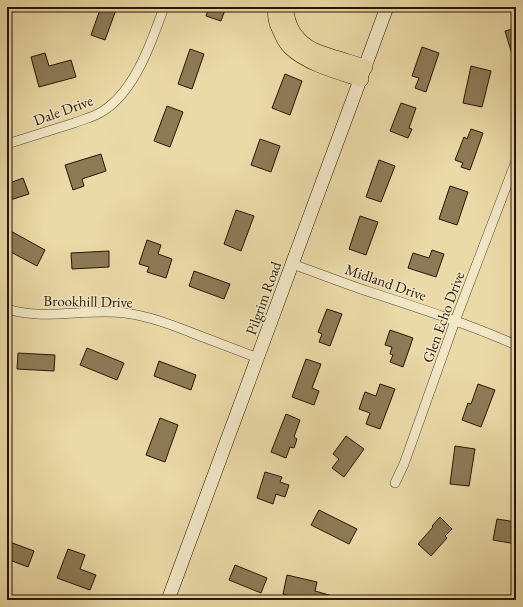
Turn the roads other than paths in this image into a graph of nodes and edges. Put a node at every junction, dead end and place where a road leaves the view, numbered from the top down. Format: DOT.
graph roads {
  1 [pos="164,7"];
  2 [pos="276,7"];
  3 [pos="286,7"];
  4 [pos="387,7"];
  5 [pos="363,73"];
  6 [pos="7,144"];
  7 [pos="516,160"];
  8 [pos="292,264"];
  9 [pos="7,309"];
  10 [pos="455,321"];
  11 [pos="516,345"];
  12 [pos="258,358"];
  13 [pos="395,483"];
  14 [pos="168,600"];
  1 -- 6 [label="street, Dale Drive"];
  2 -- 5 [label="main road"];
  3 -- 5 [label="main road"];
  4 -- 5 [label="main road, Pilgrim Road"];
  5 -- 8 [label="main road, Pilgrim Road"];
  7 -- 10 [label="street, Glen Echo Drive"];
  8 -- 10 [label="street, Midland Drive"];
  8 -- 12 [label="main road, Pilgrim Road"];
  9 -- 12 [label="street, Brookhill Drive"];
  10 -- 11 [label="street, Midland Drive"];
  10 -- 13 [label="street, Glen Echo Drive"];
  12 -- 14 [label="main road, Pilgrim Road"];
}
